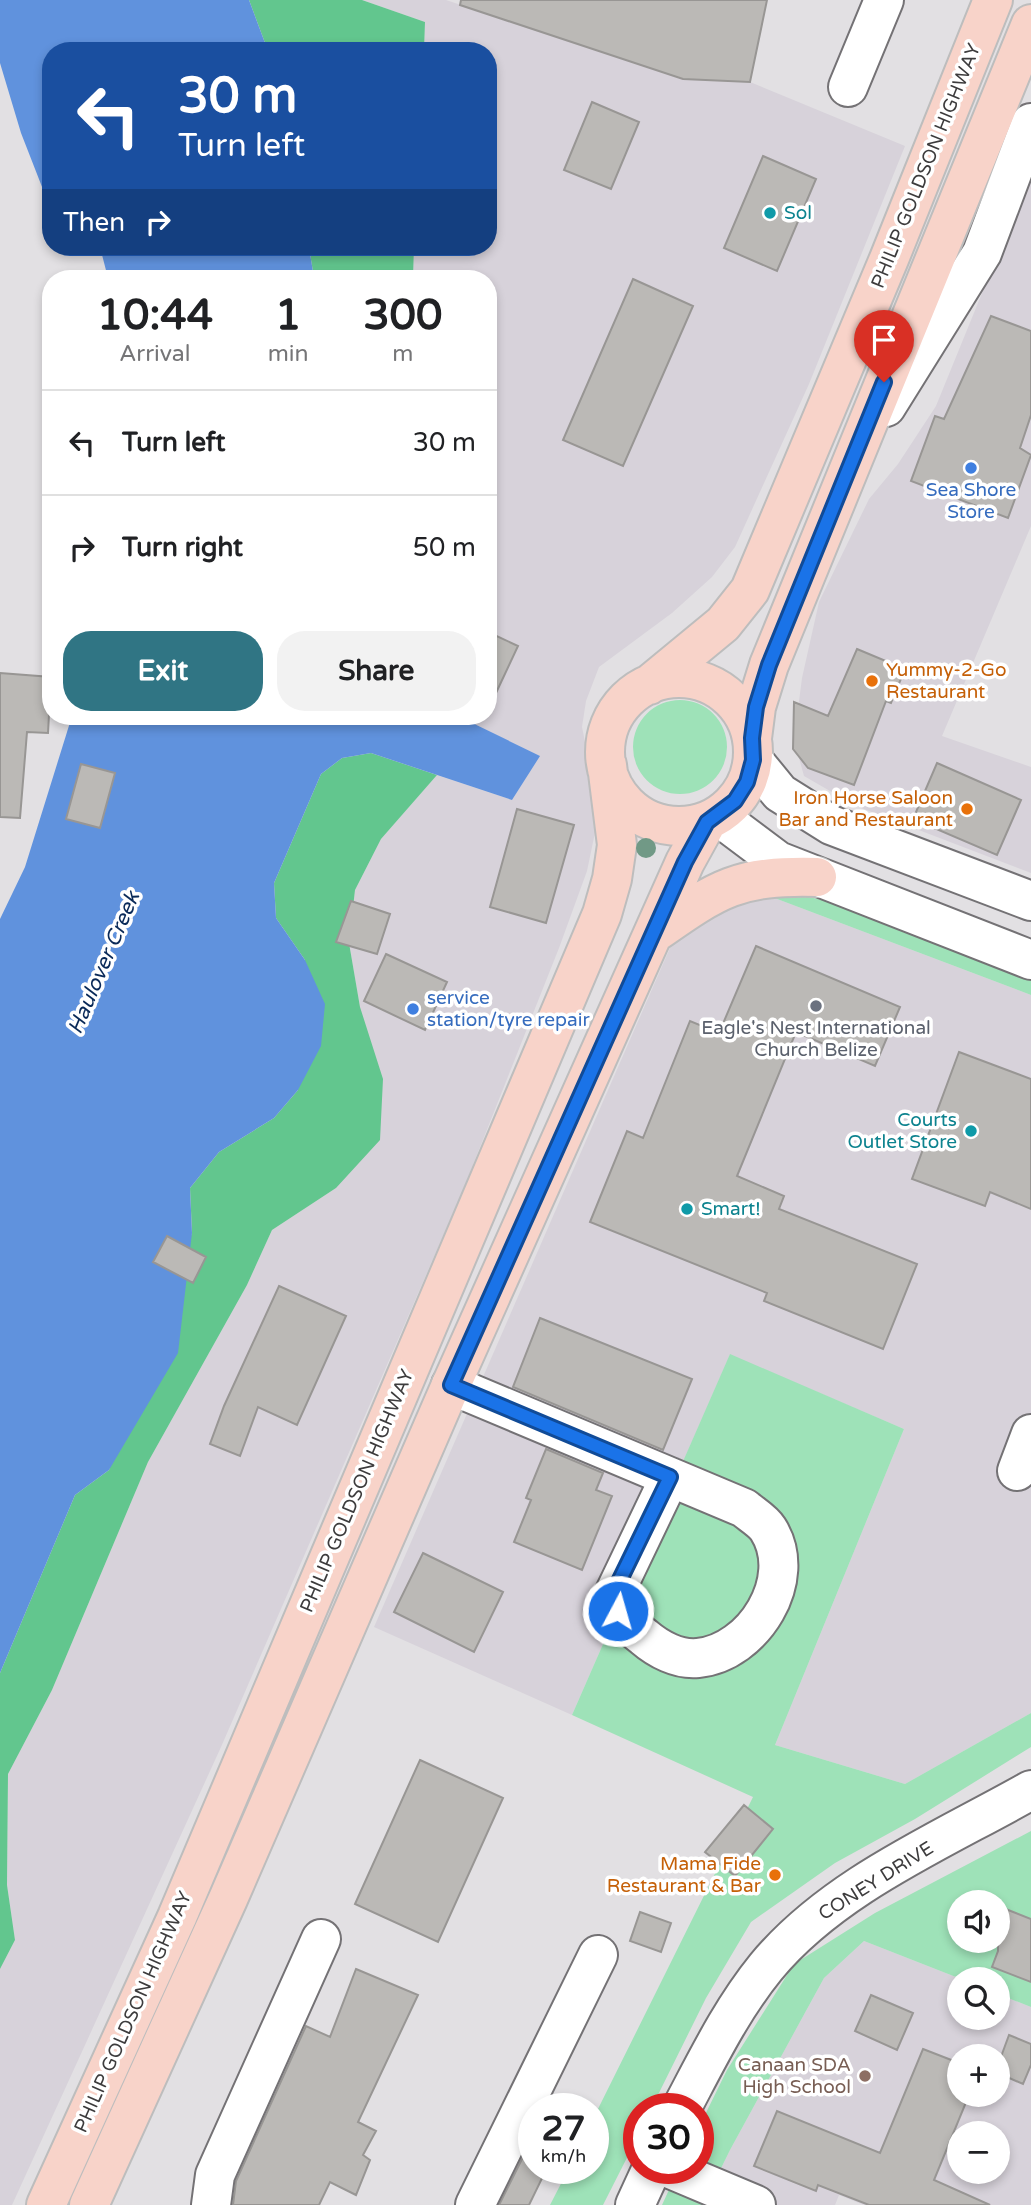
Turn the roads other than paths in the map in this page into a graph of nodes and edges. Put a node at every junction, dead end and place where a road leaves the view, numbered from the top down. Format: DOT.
graph roads {
  1 [pos="884,0"];
  2 [pos="993,0"];
  3 [pos="1031,24"];
  4 [pos="848,87"];
  5 [pos="1031,123"];
  6 [pos="853,459"];
  7 [pos="649,685"];
  8 [pos="752,749"];
  9 [pos="607,765"];
  10 [pos="713,819"];
  11 [pos="817,877"];
  12 [pos="1031,901"];
  13 [pos="656,932"];
  14 [pos="1031,960"];
  15 [pos="451,1385"];
  16 [pos="1031,1434"];
  17 [pos="1017,1471"];
  18 [pos="670,1477"];
  19 [pos="1031,1790"];
  20 [pos="321,1939"];
  21 [pos="598,1955"];
  22 [pos="690,2093"];
  23 [pos="645,2184"];
  24 [pos="706,2184"];
  25 [pos="46,2205"];
  26 [pos="89,2205"];
  27 [pos="211,2205"];
  28 [pos="475,2205"];
  29 [pos="635,2205"];
  30 [pos="756,2205"];
  1 -- 4 [label="street"];
  2 -- 7 [label="main road, PHILIP GOLDSON HIGHWAY"];
  3 -- 6 [label="main road"];
  5 -- 6 [label="street"];
  6 -- 8 [label="main road"];
  7 -- 8 [label="main road"];
  7 -- 9 [label="main road"];
  8 -- 10 [label="main road"];
  8 -- 12 [label="street"];
  9 -- 10 [label="main road"];
  9 -- 25 [label="main road, PHILIP GOLDSON HIGHWAY"];
  10 -- 11 [label="street"];
  10 -- 13 [label="main road, PHILIP GOLDSON HIGHWAY"];
  11 -- 13 [label="main road"];
  11 -- 14 [label="street"];
  13 -- 15 [label="main road, PHILIP GOLDSON HIGHWAY"];
  15 -- 18 [label="street"];
  15 -- 26 [label="main road, PHILIP GOLDSON HIGHWAY"];
  16 -- 17 [label="street"];
  18 -- 18 [label="street"];
  19 -- 22 [label="street, CONEY DRIVE"];
  20 -- 27 [label="street"];
  21 -- 28 [label="street"];
  23 -- 29 [label="street"];
  24 -- 30 [label="street"];
}
